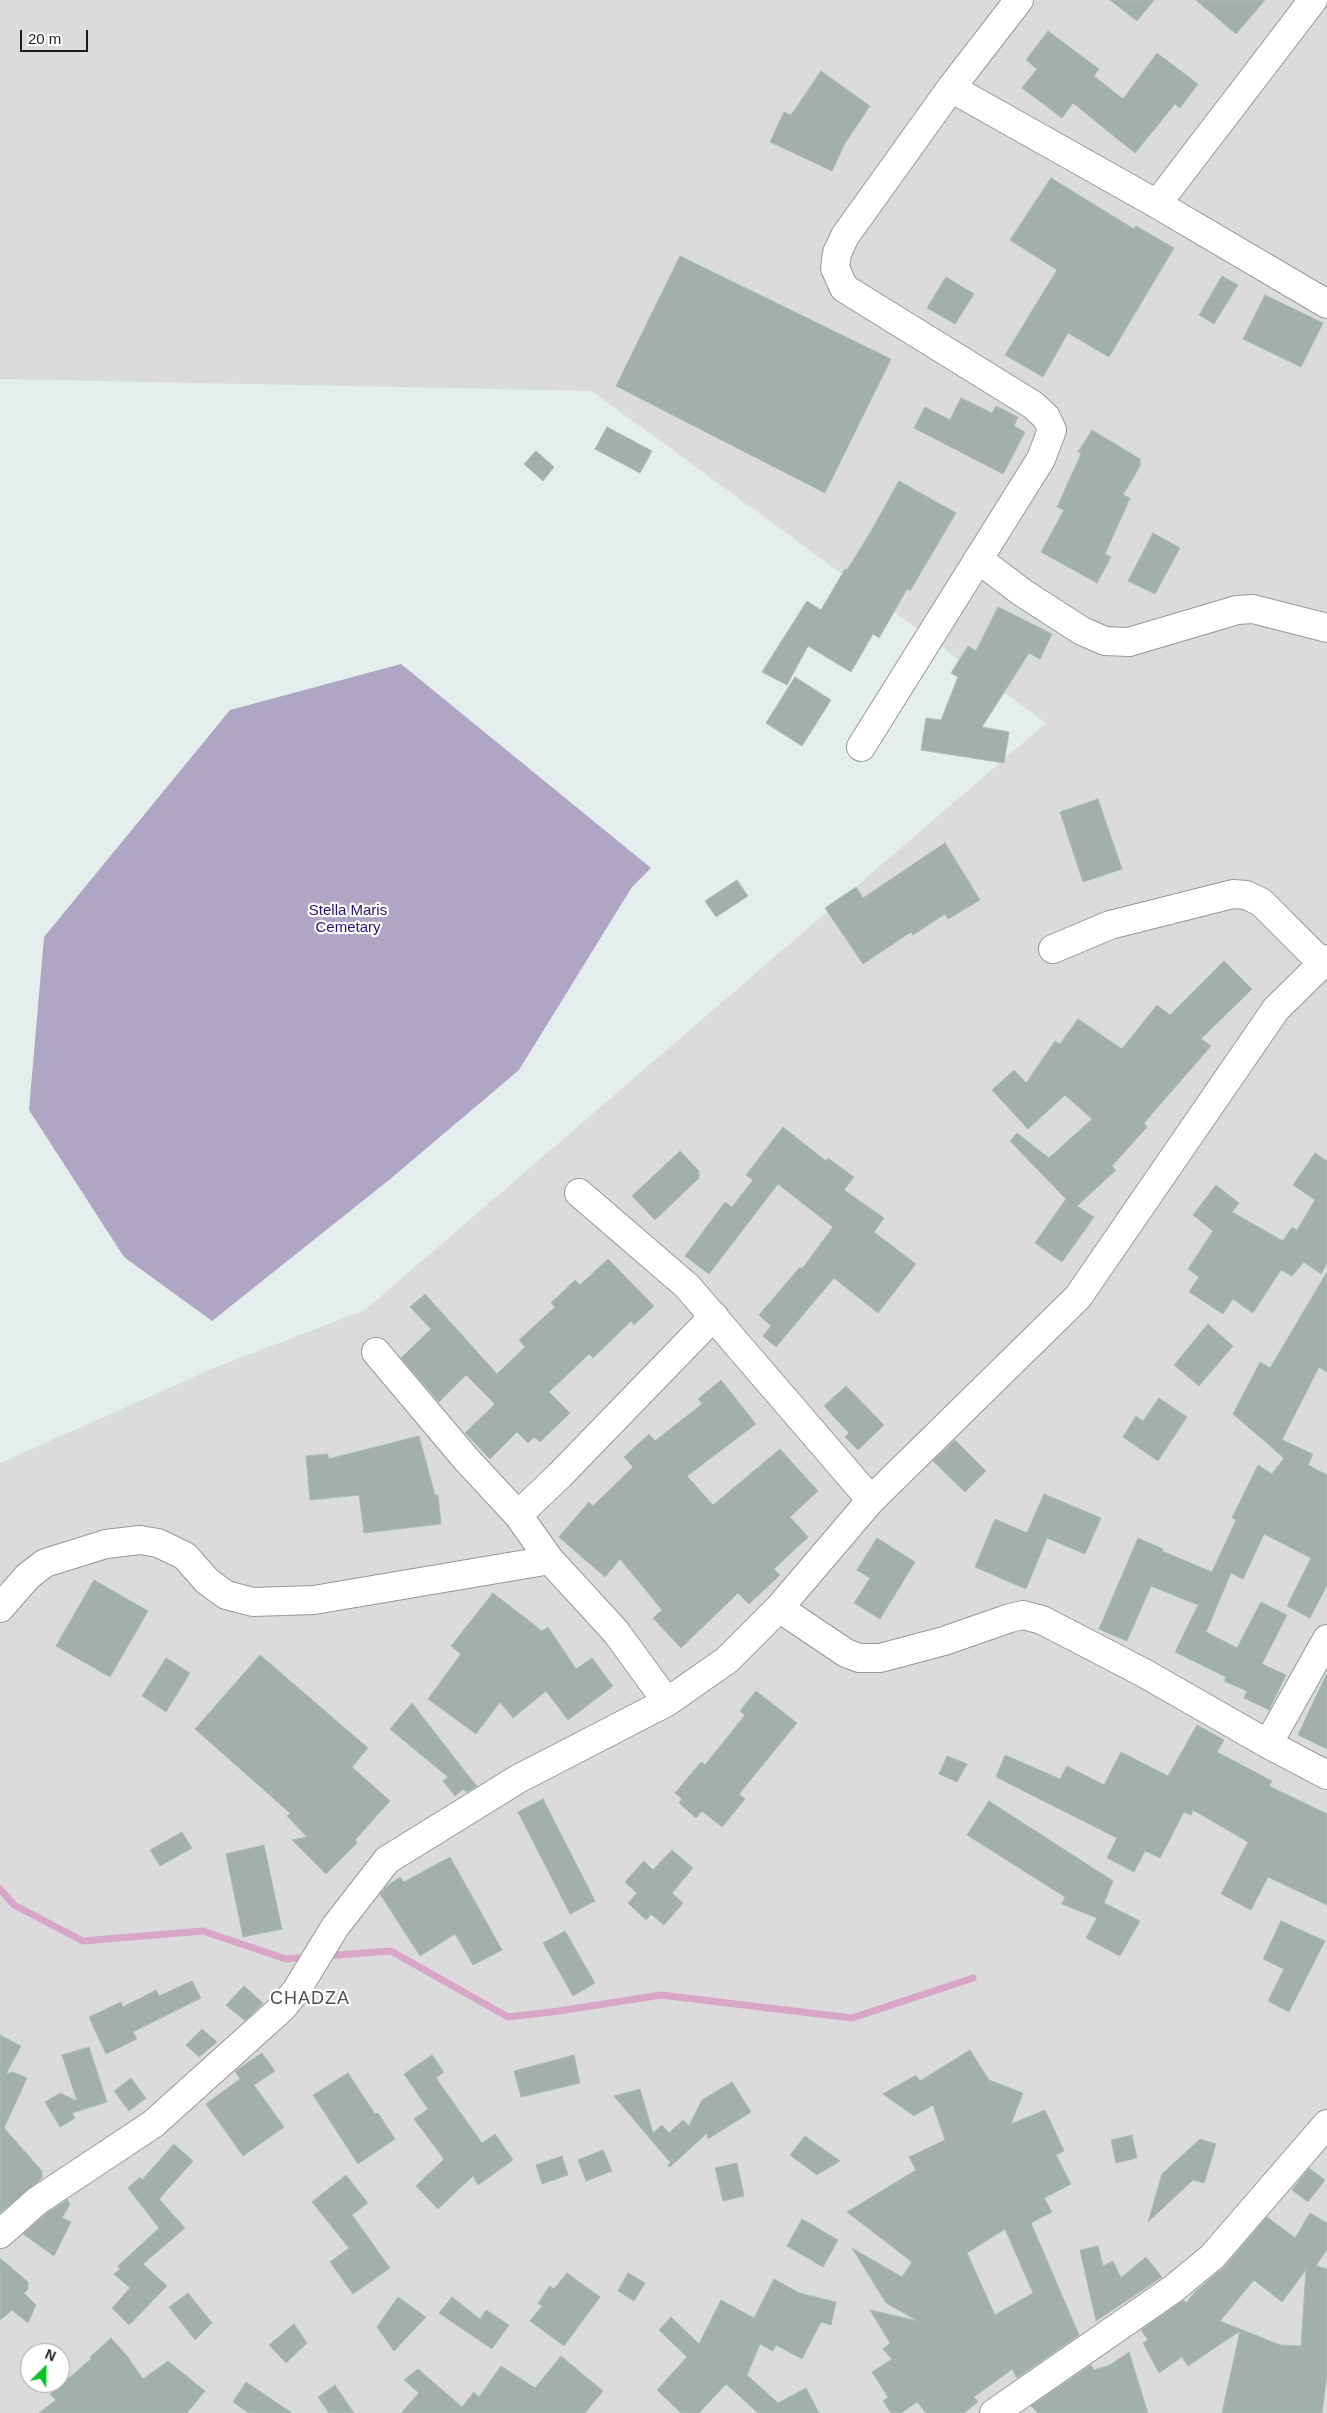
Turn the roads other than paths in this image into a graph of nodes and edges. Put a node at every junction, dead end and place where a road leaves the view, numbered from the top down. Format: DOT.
graph roads {
  1 [pos="1019,0"];
  2 [pos="1313,0"];
  3 [pos="951,88"];
  4 [pos="1157,204"];
  5 [pos="1327,304"];
  6 [pos="978,560"];
  7 [pos="1327,628"];
  8 [pos="861,747"];
  9 [pos="1053,949"];
  10 [pos="1324,961"];
  11 [pos="579,1193"];
  12 [pos="714,1316"];
  13 [pos="376,1352"];
  14 [pos="872,1500"];
  15 [pos="518,1515"];
  16 [pos="550,1560"];
  17 [pos="0,1608"];
  18 [pos="779,1608"];
  19 [pos="1327,1639"];
  20 [pos="667,1702"];
  21 [pos="1268,1744"];
  22 [pos="1327,1775"];
  23 [pos="1327,2124"];
  24 [pos="0,2234"];
  25 [pos="994,2413"];
  1 -- 3 [label="street"];
  2 -- 4 [label="street"];
  3 -- 4 [label="street"];
  3 -- 6 [label="street"];
  4 -- 5 [label="street"];
  6 -- 7 [label="street"];
  6 -- 8 [label="street"];
  9 -- 10 [label="street"];
  10 -- 14 [label="street"];
  11 -- 12 [label="street"];
  12 -- 14 [label="street"];
  12 -- 15 [label="street"];
  13 -- 15 [label="street"];
  14 -- 18 [label="street"];
  15 -- 16 [label="street"];
  16 -- 17 [label="street"];
  16 -- 20 [label="street"];
  18 -- 20 [label="street"];
  18 -- 21 [label="street"];
  19 -- 21 [label="street"];
  20 -- 24 [label="street"];
  21 -- 22 [label="street"];
  23 -- 25 [label="street"];
}
